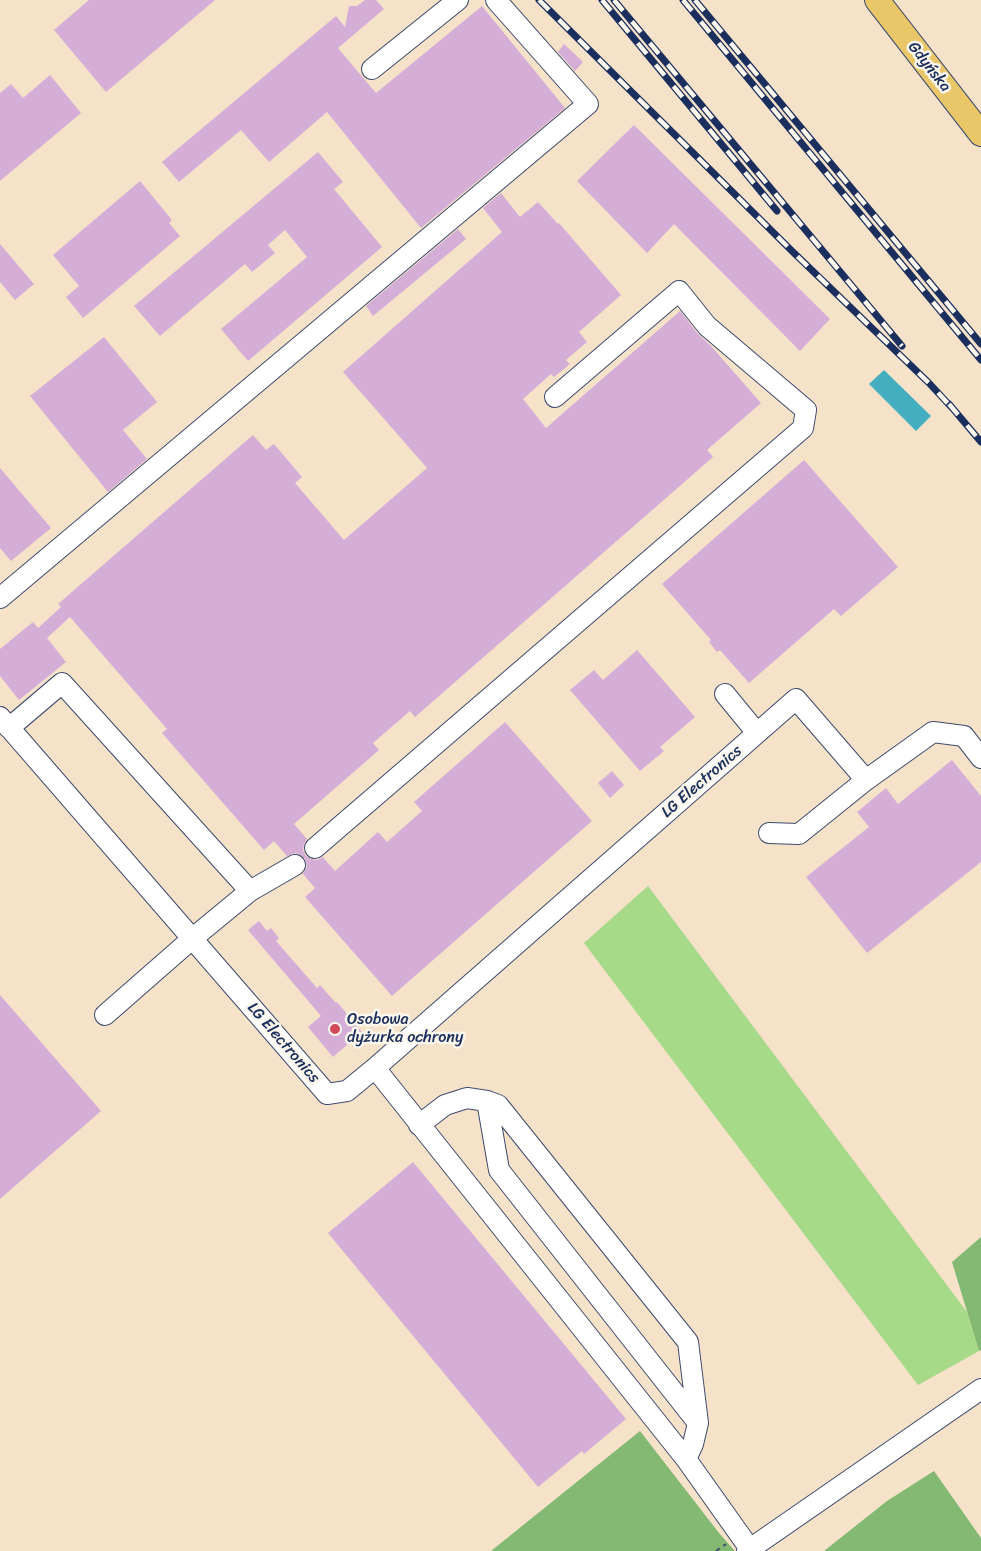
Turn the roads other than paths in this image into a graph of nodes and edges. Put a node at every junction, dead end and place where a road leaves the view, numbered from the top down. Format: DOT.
graph roads {
  1 [pos="458,0"];
  2 [pos="496,0"];
  3 [pos="877,0"];
  4 [pos="372,69"];
  5 [pos="981,134"];
  6 [pos="555,397"];
  7 [pos="0,598"];
  8 [pos="725,694"];
  9 [pos="5,722"];
  10 [pos="757,733"];
  11 [pos="981,758"];
  12 [pos="866,780"];
  13 [pos="769,833"];
  14 [pos="315,848"];
  15 [pos="295,865"];
  16 [pos="250,891"];
  17 [pos="193,938"];
  18 [pos="105,1015"];
  19 [pos="375,1068"];
  20 [pos="487,1101"];
  21 [pos="419,1125"];
  22 [pos="981,1389"];
  23 [pos="698,1423"];
  24 [pos="686,1459"];
  25 [pos="748,1550"];
  1 -- 4 [label="street"];
  2 -- 7 [label="street"];
  3 -- 5 [label="main road, Gdyńska"];
  6 -- 14 [label="street"];
  8 -- 10 [label="street"];
  9 -- 16 [label="street"];
  9 -- 17 [label="street, LG Electronics"];
  10 -- 12 [label="street, LG Electronics"];
  10 -- 19 [label="street, LG Electronics"];
  11 -- 12 [label="street"];
  12 -- 13 [label="street"];
  15 -- 16 [label="street"];
  16 -- 17 [label="street"];
  17 -- 18 [label="street"];
  17 -- 19 [label="street, LG Electronics"];
  19 -- 21 [label="street"];
  20 -- 21 [label="street"];
  20 -- 23 [label="street"];
  20 -- 23 [label="street"];
  21 -- 24 [label="street"];
  22 -- 25 [label="street"];
  23 -- 24 [label="street"];
  24 -- 25 [label="street"];
}
